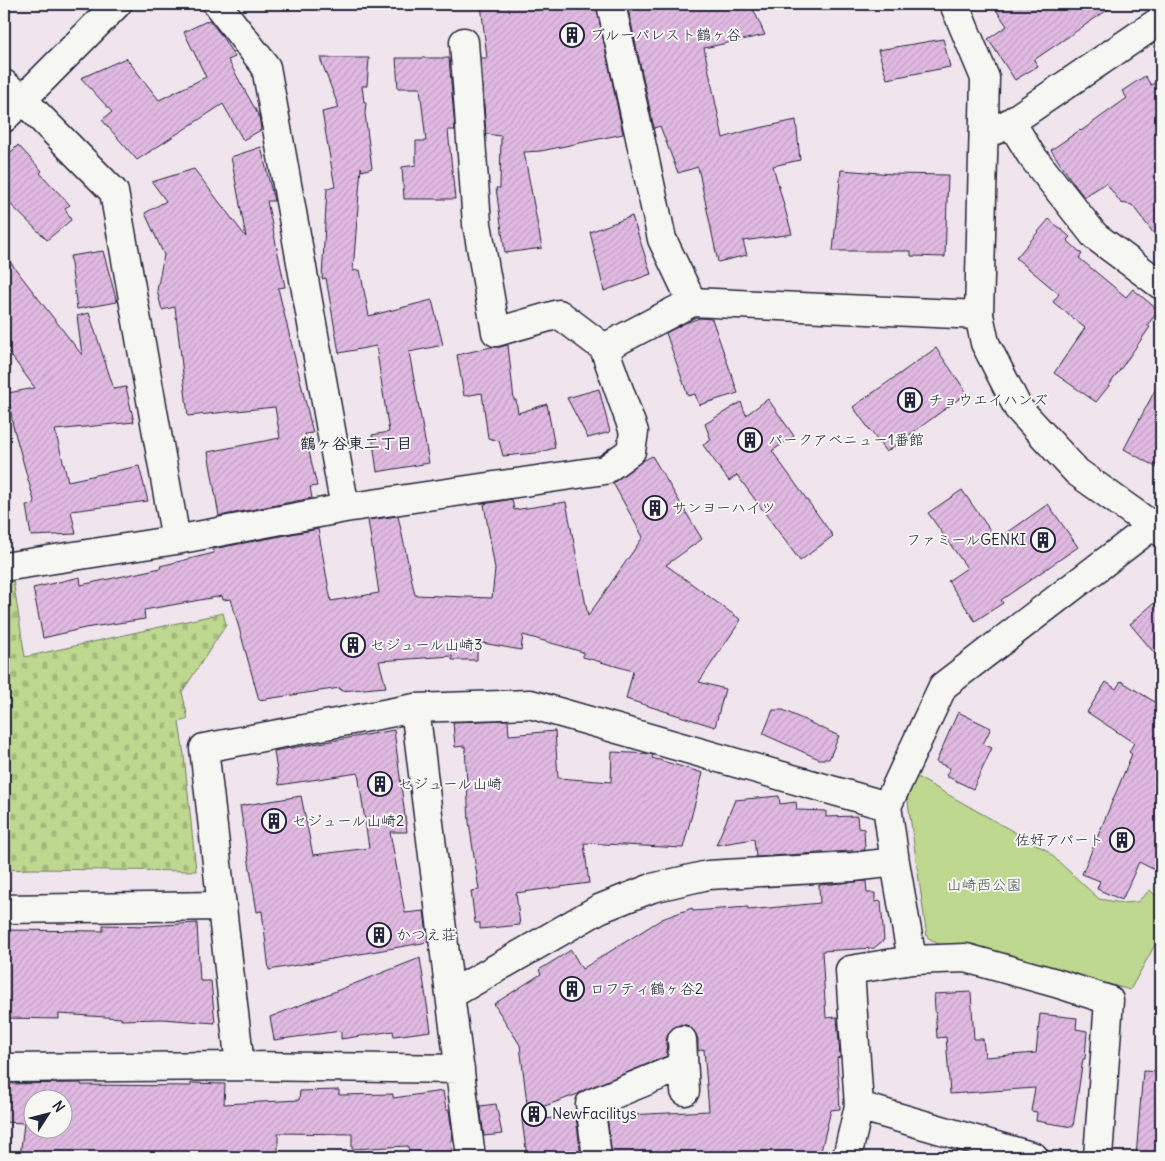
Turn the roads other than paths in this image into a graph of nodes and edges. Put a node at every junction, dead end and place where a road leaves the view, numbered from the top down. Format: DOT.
graph roads {
  1 [pos="117,4"];
  2 [pos="217,4"];
  3 [pos="611,4"];
  4 [pos="954,4"];
  5 [pos="1161,20"];
  6 [pos="464,42"];
  7 [pos="10,100"];
  8 [pos="1011,122"];
  9 [pos="983,136"];
  10 [pos="1161,285"];
  11 [pos="692,302"];
  12 [pos="978,315"];
  13 [pos="604,348"];
  14 [pos="345,508"];
  15 [pos="1156,529"];
  16 [pos="176,540"];
  17 [pos="4,567"];
  18 [pos="415,708"];
  19 [pos="887,806"];
  20 [pos="895,862"];
  21 [pos="222,906"];
  22 [pos="4,909"];
  23 [pos="912,960"];
  24 [pos="450,995"];
  25 [pos="240,1066"];
  26 [pos="683,1066"];
  27 [pos="4,1068"];
  28 [pos="460,1069"];
  29 [pos="859,1106"];
  30 [pos="471,1157"];
  31 [pos="597,1157"];
  32 [pos="847,1157"];
  33 [pos="1034,1157"];
  34 [pos="1098,1157"];
  1 -- 7 [label="street"];
  2 -- 14 [label="street"];
  3 -- 11 [label="street"];
  4 -- 9 [label="street"];
  5 -- 8 [label="street"];
  6 -- 13 [label="street"];
  7 -- 16 [label="street"];
  8 -- 9 [label="street"];
  8 -- 10 [label="street"];
  9 -- 12 [label="street"];
  11 -- 12 [label="street"];
  11 -- 13 [label="street"];
  12 -- 15 [label="street"];
  13 -- 14 [label="street"];
  14 -- 16 [label="street"];
  15 -- 19 [label="street"];
  16 -- 17 [label="street"];
  18 -- 19 [label="street"];
  18 -- 21 [label="street"];
  18 -- 24 [label="street"];
  19 -- 20 [label="street"];
  20 -- 23 [label="street"];
  20 -- 24 [label="street"];
  21 -- 22 [label="street"];
  21 -- 25 [label="street"];
  23 -- 29 [label="street"];
  23 -- 34 [label="street"];
  24 -- 28 [label="street"];
  25 -- 27 [label="street"];
  25 -- 28 [label="street"];
  26 -- 31 [label="street"];
  28 -- 30 [label="street"];
  29 -- 32 [label="street"];
  29 -- 33 [label="street"];
}
